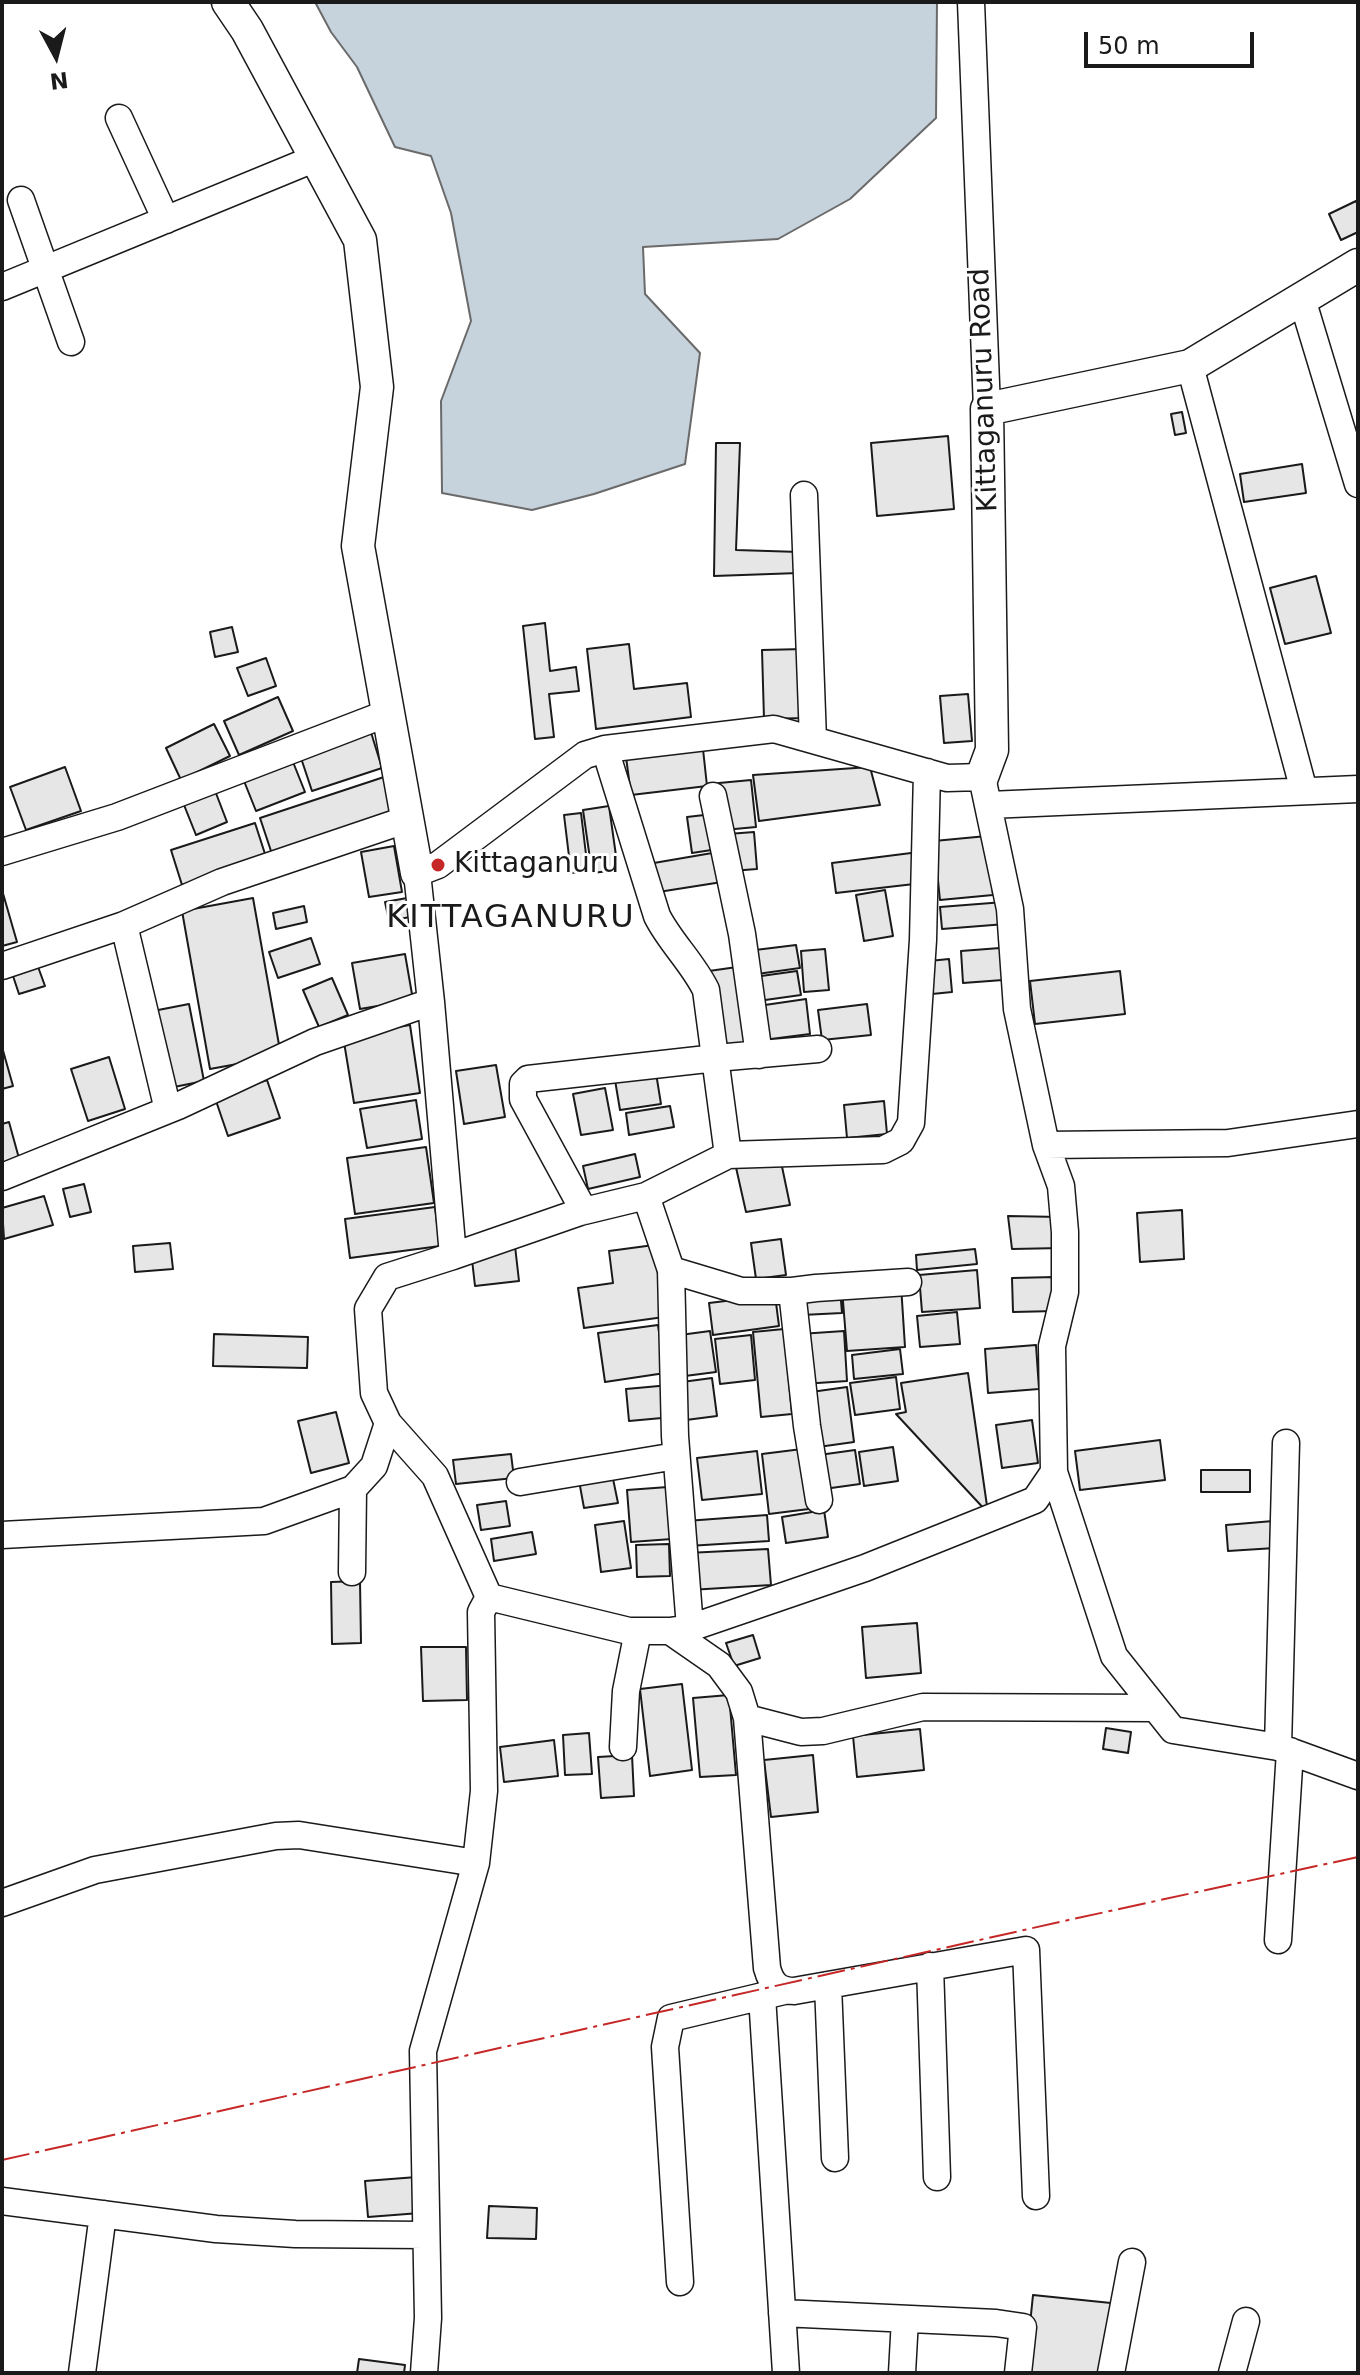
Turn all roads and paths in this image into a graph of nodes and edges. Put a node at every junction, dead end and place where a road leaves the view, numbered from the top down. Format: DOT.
graph roads {
  1 [pos="228,2"];
  2 [pos="971,2"];
  3 [pos="119,118"];
  4 [pos="316,158"];
  5 [pos="21,200"];
  6 [pos="166,220"];
  7 [pos="1358,265"];
  8 [pos="47,269"];
  9 [pos="2,287"];
  10 [pos="1302,299"];
  11 [pos="71,342"];
  12 [pos="1190,366"];
  13 [pos="987,409"];
  14 [pos="1358,484"];
  15 [pos="804,495"];
  16 [pos="388,713"];
  17 [pos="813,740"];
  18 [pos="605,749"];
  19 [pos="927,772"];
  20 [pos="1358,789"];
  21 [pos="985,791"];
  22 [pos="1304,791"];
  23 [pos="713,796"];
  24 [pos="408,819"];
  25 [pos="2,852"];
  26 [pos="417,873"];
  27 [pos="124,925"];
  28 [pos="2,966"];
  29 [pos="431,1002"];
  30 [pos="818,1049"];
  31 [pos="759,1055"];
  32 [pos="716,1058"];
  33 [pos="168,1110"];
  34 [pos="1358,1124"];
  35 [pos="1046,1145"];
  36 [pos="728,1155"];
  37 [pos="2,1177"];
  38 [pos="646,1196"];
  39 [pos="584,1211"];
  40 [pos="453,1256"];
  41 [pos="671,1270"];
  42 [pos="908,1282"];
  43 [pos="792,1291"];
  44 [pos="388,1423"];
  45 [pos="1286,1443"];
  46 [pos="676,1456"];
  47 [pos="1054,1472"];
  48 [pos="520,1482"];
  49 [pos="353,1489"];
  50 [pos="819,1500"];
  51 [pos="2,1535"];
  52 [pos="352,1572"];
  53 [pos="489,1597"];
  54 [pos="680,1629"];
  55 [pos="638,1631"];
  56 [pos="1155,1708"];
  57 [pos="747,1718"];
  58 [pos="623,1747"];
  59 [pos="1284,1749"];
  60 [pos="1358,1776"];
  61 [pos="476,1863"];
  62 [pos="2,1903"];
  63 [pos="1278,1940"];
  64 [pos="930,1966"];
  65 [pos="828,1985"];
  66 [pos="773,1993"];
  67 [pos="835,2158"];
  68 [pos="937,2177"];
  69 [pos="1036,2196"];
  70 [pos="2,2201"];
  71 [pos="103,2214"];
  72 [pos="425,2235"];
  73 [pos="1132,2262"];
  74 [pos="680,2282"];
  75 [pos="782,2313"];
  76 [pos="905,2319"];
  77 [pos="1246,2321"];
  78 [pos="82,2373"];
  79 [pos="424,2373"];
  80 [pos="786,2373"];
  81 [pos="902,2373"];
  82 [pos="1018,2373"];
  83 [pos="1111,2373"];
  84 [pos="1232,2373"];
  1 -- 4 [label="main road"];
  2 -- 13 [label="street, Kittaganuru Road"];
  3 -- 6 [label="street"];
  4 -- 6 [label="street"];
  4 -- 16 [label="main road"];
  5 -- 8 [label="street"];
  6 -- 8 [label="street"];
  7 -- 10 [label="main road"];
  8 -- 9 [label="street"];
  8 -- 11 [label="street"];
  10 -- 12 [label="main road"];
  10 -- 14 [label="street"];
  12 -- 13 [label="main road"];
  12 -- 22 [label="street"];
  13 -- 21 [label="main road, Kittaganuru Road"];
  15 -- 17 [label="street"];
  16 -- 24 [label="main road"];
  16 -- 25 [label="street"];
  17 -- 18 [label="street"];
  17 -- 19 [label="street"];
  18 -- 26 [label="street"];
  18 -- 32 [label="street"];
  19 -- 21 [label="street"];
  19 -- 36 [label="street"];
  20 -- 22 [label="street"];
  21 -- 22 [label="street"];
  21 -- 35 [label="street"];
  23 -- 31 [label="street"];
  24 -- 26 [label="main road"];
  24 -- 27 [label="street"];
  26 -- 29 [label="street"];
  27 -- 28 [label="street"];
  27 -- 33 [label="street"];
  29 -- 33 [label="street"];
  29 -- 40 [label="street"];
  30 -- 31 [label="street"];
  31 -- 32 [label="street"];
  32 -- 36 [label="street"];
  32 -- 39 [label="street"];
  33 -- 37 [label="street"];
  34 -- 35 [label="street"];
  35 -- 47 [label="street"];
  36 -- 38 [label="street"];
  38 -- 39 [label="street"];
  38 -- 41 [label="street"];
  39 -- 40 [label="street"];
  40 -- 44 [label="street"];
  41 -- 43 [label="street"];
  41 -- 46 [label="street"];
  42 -- 43 [label="street"];
  43 -- 50 [label="street"];
  44 -- 49 [label="street"];
  44 -- 53 [label="street"];
  45 -- 59 [label="street"];
  46 -- 48 [label="street"];
  46 -- 54 [label="street"];
  47 -- 54 [label="street"];
  47 -- 56 [label="street"];
  49 -- 51 [label="street"];
  49 -- 52 [label="street"];
  53 -- 55 [label="street"];
  53 -- 61 [label="street"];
  54 -- 55 [label="street"];
  54 -- 57 [label="street"];
  55 -- 58 [label="street"];
  56 -- 57 [label="street"];
  56 -- 59 [label="street"];
  57 -- 66 [label="street"];
  59 -- 60 [label="street"];
  59 -- 63 [label="street"];
  61 -- 62 [label="street"];
  61 -- 72 [label="street"];
  64 -- 65 [label="street"];
  64 -- 68 [label="street"];
  64 -- 69 [label="street"];
  65 -- 66 [label="street"];
  65 -- 67 [label="street"];
  66 -- 74 [label="street"];
  66 -- 75 [label="street"];
  70 -- 71 [label="street"];
  71 -- 72 [label="street"];
  71 -- 78 [label="street"];
  72 -- 79 [label="street"];
  73 -- 83 [label="street"];
  75 -- 76 [label="street"];
  75 -- 80 [label="street"];
  76 -- 81 [label="street"];
  76 -- 82 [label="street"];
  77 -- 84 [label="street"];
}
